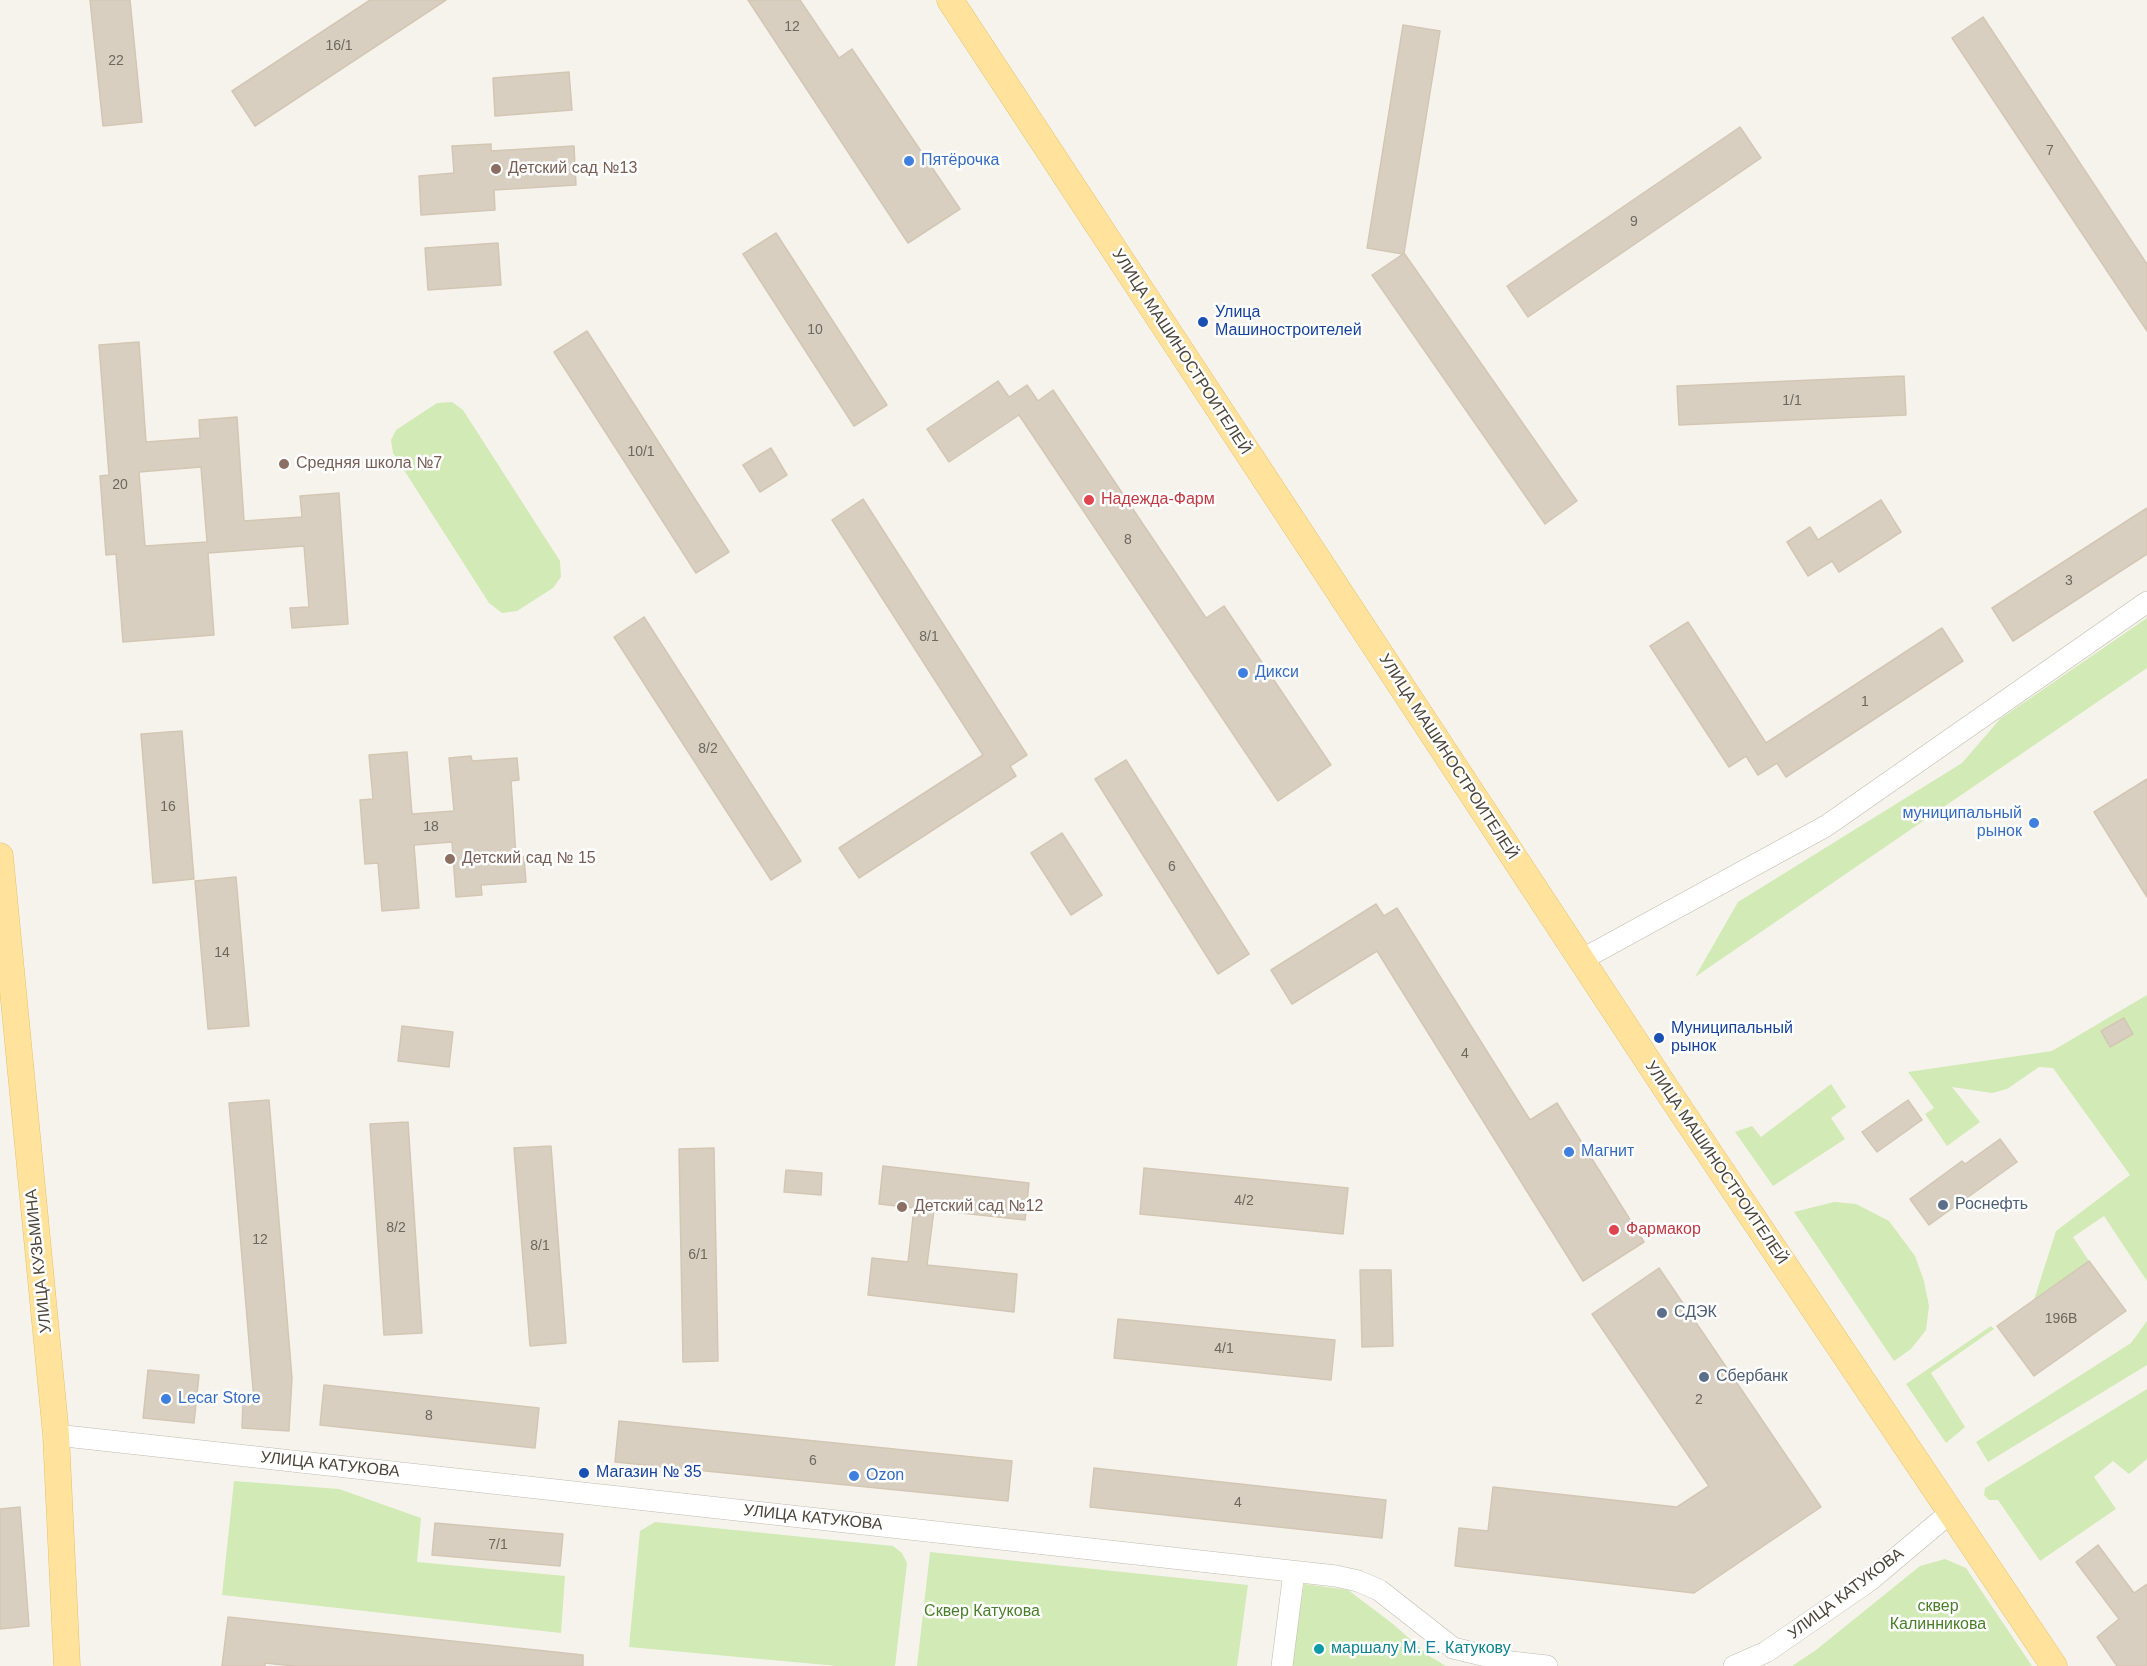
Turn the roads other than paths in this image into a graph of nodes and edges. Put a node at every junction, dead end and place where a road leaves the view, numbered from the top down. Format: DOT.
graph roads {
  1 [pos="950,0"];
  2 [pos="2147,602"];
  3 [pos="0,856"];
  4 [pos="1581,960"];
  5 [pos="56,1435"];
  6 [pos="1951,1512"];
  7 [pos="1294,1572"];
  8 [pos="68,1666"];
  9 [pos="1282,1666"];
  10 [pos="1547,1666"];
  11 [pos="1734,1666"];
  12 [pos="2054,1666"];
  1 -- 4 [label="main road, УЛИЦА МАШИНОСТРОИТЕЛЕЙ"];
  2 -- 4 [label="street"];
  3 -- 5 [label="main road, УЛИЦА КУЗЬМИНА"];
  4 -- 6 [label="main road, УЛИЦА МАШИНОСТРОИТЕЛЕЙ"];
  5 -- 7 [label="street, УЛИЦА КАТУКОВА"];
  5 -- 8 [label="main road, УЛИЦА КУЗЬМИНА"];
  6 -- 11 [label="street, УЛИЦА КАТУКОВА"];
  6 -- 12 [label="main road, УЛИЦА МАШИНОСТРОИТЕЛЕЙ"];
  7 -- 9 [label="street"];
  7 -- 10 [label="street, УЛИЦА КАТУКОВА"];
}
